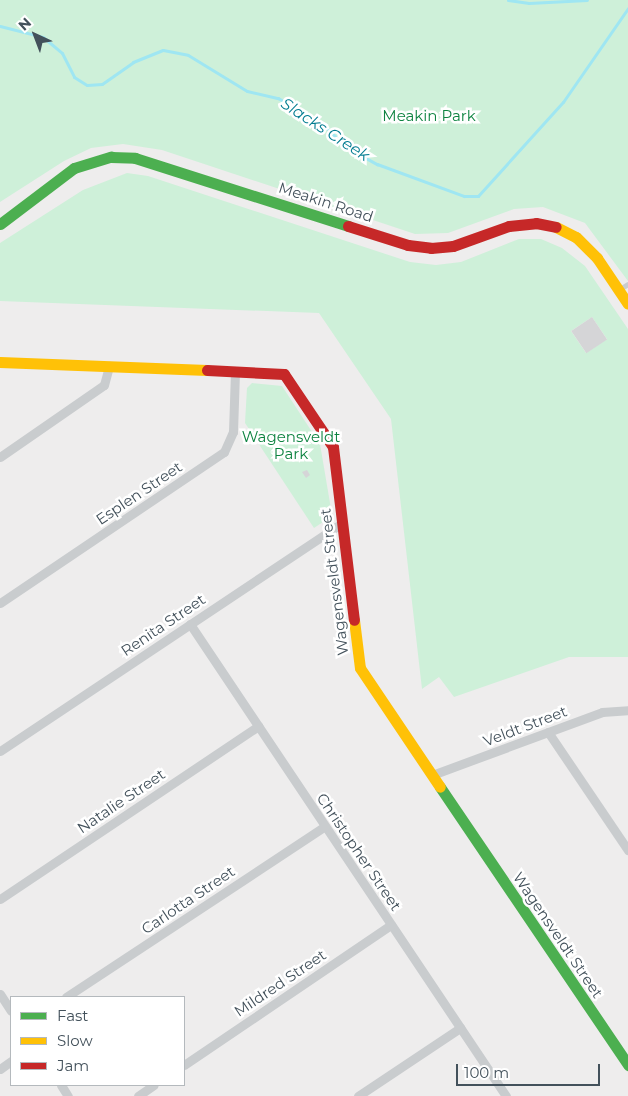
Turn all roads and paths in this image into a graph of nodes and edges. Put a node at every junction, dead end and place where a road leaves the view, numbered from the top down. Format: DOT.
graph roads {
  1 [pos="0,224"];
  2 [pos="623,287"];
  3 [pos="628,304"];
  4 [pos="0,362"];
  5 [pos="109,366"];
  6 [pos="235,371"];
  7 [pos="0,457"];
  8 [pos="342,523"];
  9 [pos="0,603"];
  10 [pos="190,624"];
  11 [pos="628,710"];
  12 [pos="258,726"];
  13 [pos="548,732"];
  14 [pos="0,751"];
  15 [pos="432,775"];
  16 [pos="325,826"];
  17 [pos="628,850"];
  18 [pos="0,899"];
  19 [pos="391,925"];
  20 [pos="0,994"];
  21 [pos="68,996"];
  22 [pos="10,1009"];
  23 [pos="460,1028"];
  24 [pos="185,1064"];
  25 [pos="628,1065"];
  26 [pos="153,1086"];
  27 [pos="138,1096"];
  28 [pos="358,1096"];
  29 [pos="506,1096"];
  1 -- 2 [label="street, Meakin Road"];
  2 -- 3 [label="street, Meakin Road"];
  4 -- 5 [label="street, Wagensveldt Street"];
  5 -- 6 [label="street, Wagensveldt Street"];
  5 -- 7 [label="street"];
  6 -- 8 [label="street, Wagensveldt Street"];
  6 -- 9 [label="street, Esplen Street"];
  8 -- 10 [label="street, Renita Street"];
  8 -- 15 [label="street, Wagensveldt Street"];
  10 -- 12 [label="street, Christopher Street"];
  10 -- 14 [label="street, Renita Street"];
  11 -- 13 [label="street, Veldt Street"];
  12 -- 16 [label="street, Christopher Street"];
  12 -- 18 [label="street, Natalie Street"];
  13 -- 15 [label="street, Veldt Street"];
  13 -- 17 [label="street"];
  15 -- 25 [label="street, Wagensveldt Street"];
  16 -- 19 [label="street, Christopher Street"];
  16 -- 21 [label="street, Carlotta Street"];
  19 -- 23 [label="street, Christopher Street"];
  19 -- 24 [label="street, Mildred Street"];
  20 -- 22 [label="street"];
  23 -- 28 [label="street"];
  23 -- 29 [label="street, Christopher Street"];
  26 -- 27 [label="street"];
}
